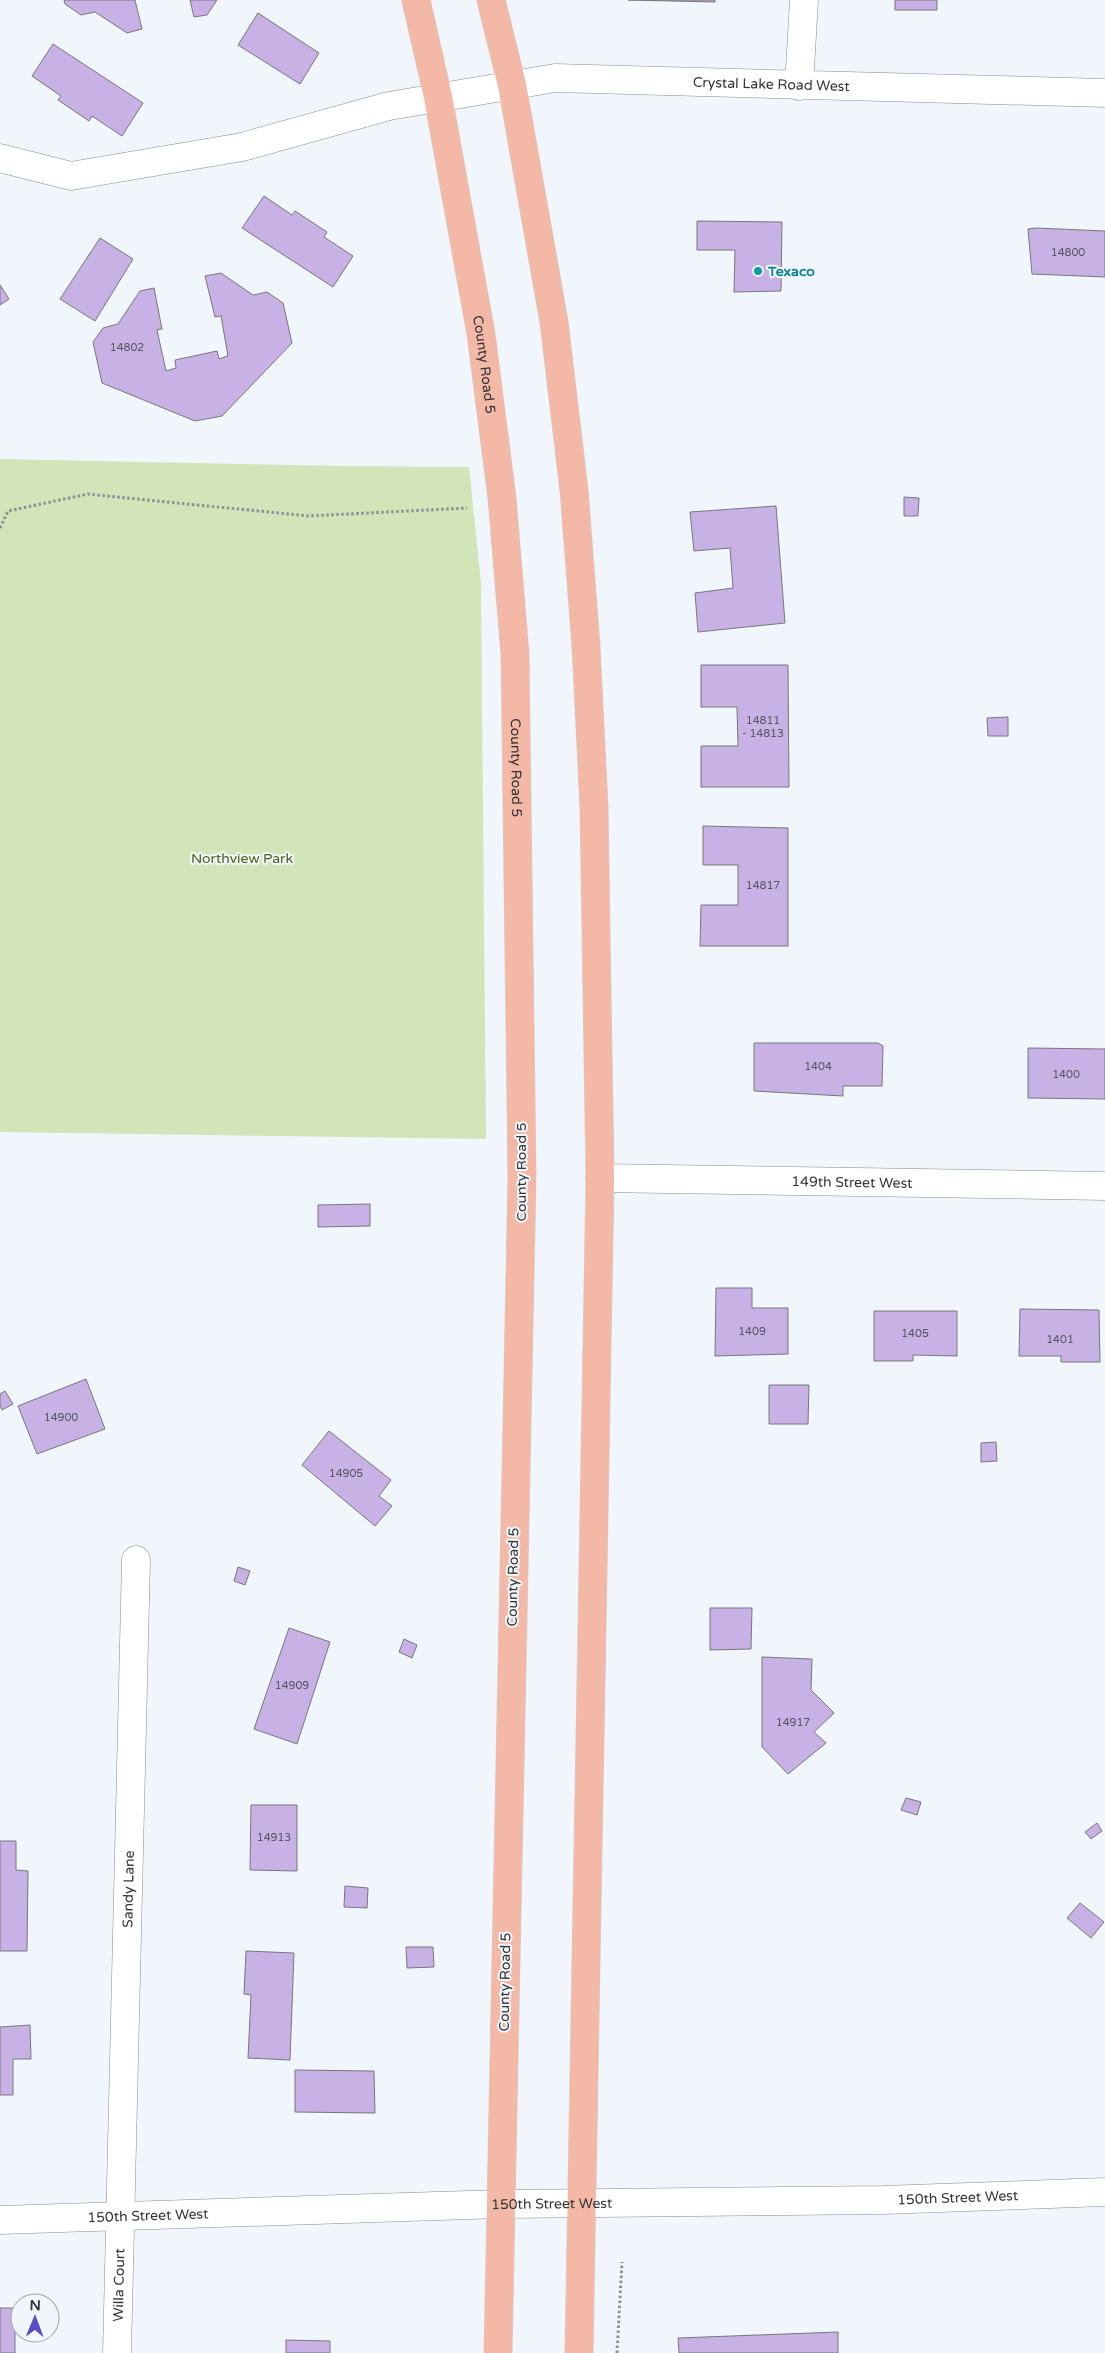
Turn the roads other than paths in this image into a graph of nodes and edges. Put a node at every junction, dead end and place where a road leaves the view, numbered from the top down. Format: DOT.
graph roads {
  1 [pos="416,0"];
  2 [pos="491,0"];
  3 [pos="804,0"];
  4 [pos="512,85"];
  5 [pos="799,86"];
  6 [pos="1105,93"];
  7 [pos="438,97"];
  8 [pos="0,158"];
  9 [pos="600,1178"];
  10 [pos="1105,1186"];
  11 [pos="136,1560"];
  12 [pos="1105,2192"];
  13 [pos="583,2203"];
  14 [pos="500,2204"];
  15 [pos="119,2218"];
  16 [pos="0,2220"];
  17 [pos="117,2353"];
  18 [pos="498,2353"];
  19 [pos="579,2353"];
  1 -- 7 [label="main road, County Road 5"];
  2 -- 4 [label="main road"];
  3 -- 5 [label="street"];
  4 -- 5 [label="street, Crystal Lake Road West"];
  4 -- 7 [label="street, Crystal Lake Road West"];
  4 -- 9 [label="main road"];
  5 -- 6 [label="street, Crystal Lake Road West"];
  7 -- 8 [label="street, Crystal Lake Road West"];
  7 -- 14 [label="main road, County Road 5"];
  9 -- 10 [label="street, 149th Street West"];
  9 -- 13 [label="main road"];
  11 -- 15 [label="street, Sandy Lane"];
  12 -- 13 [label="street, 150th Street West"];
  13 -- 14 [label="street, 150th Street West"];
  13 -- 19 [label="main road"];
  14 -- 15 [label="street, 150th Street West"];
  14 -- 18 [label="main road, County Road 5"];
  15 -- 16 [label="street, 150th Street West"];
  15 -- 17 [label="street, Willa Court"];
}
